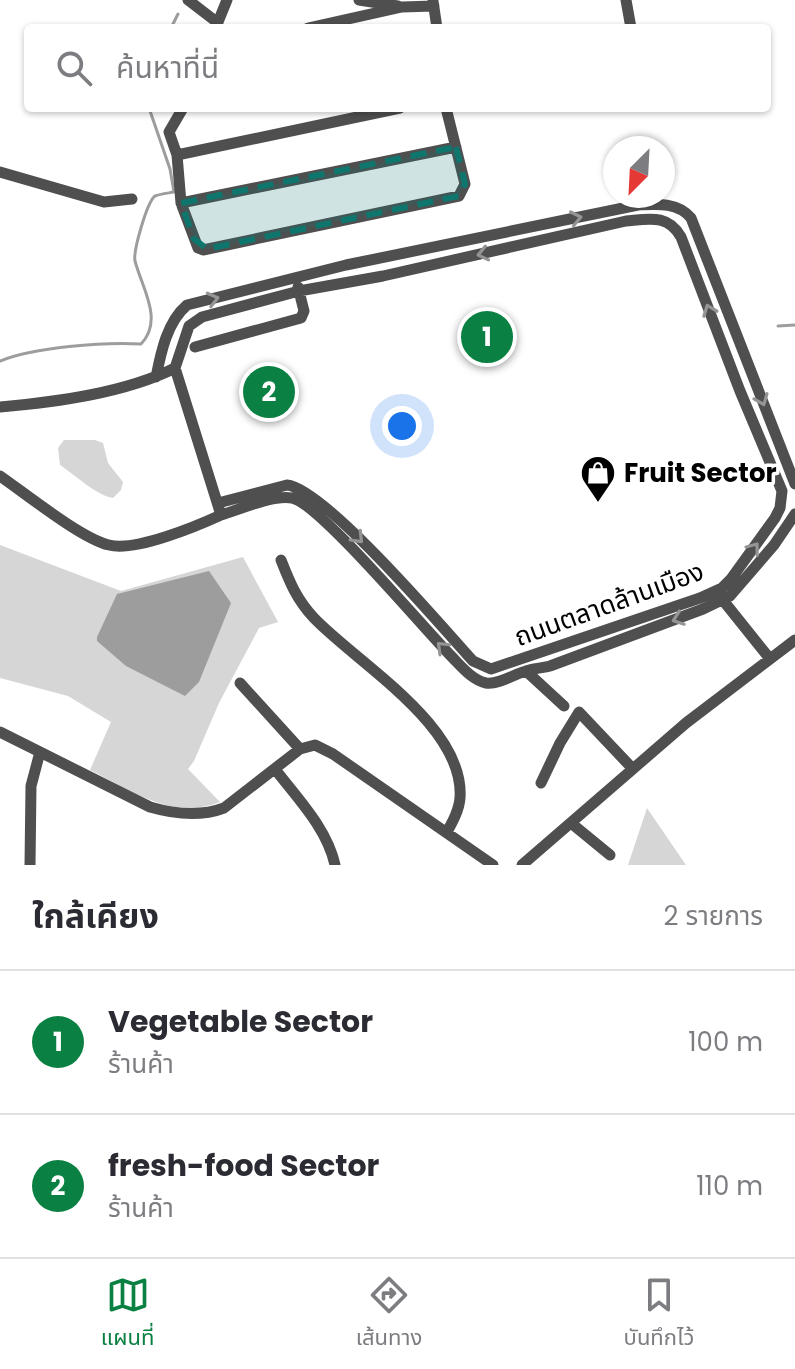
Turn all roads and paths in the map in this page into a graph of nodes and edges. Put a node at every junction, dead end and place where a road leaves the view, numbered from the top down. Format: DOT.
graph roads {
  1 [pos="188,0"];
  2 [pos="227,0"];
  3 [pos="359,0"];
  4 [pos="626,0"];
  5 [pos="433,3"];
  6 [pos="402,7"];
  7 [pos="216,24"];
  8 [pos="217,24"];
  9 [pos="326,24"];
  10 [pos="436,24"];
  11 [pos="630,24"];
  12 [pos="181,112"];
  13 [pos="381,112"];
  14 [pos="447,112"];
  15 [pos="456,147"];
  16 [pos="177,155"];
  17 [pos="0,172"];
  18 [pos="132,199"];
  19 [pos="181,203"];
  20 [pos="520,230"];
  21 [pos="698,238"];
  22 [pos="684,243"];
  23 [pos="523,245"];
  24 [pos="416,251"];
  25 [pos="420,267"];
  26 [pos="295,278"];
  27 [pos="299,291"];
  28 [pos="738,340"];
  29 [pos="195,347"];
  30 [pos="723,347"];
  31 [pos="175,368"];
  32 [pos="156,377"];
  33 [pos="0,407"];
  34 [pos="788,465"];
  35 [pos="774,473"];
  36 [pos="0,476"];
  37 [pos="795,484"];
  38 [pos="220,509"];
  39 [pos="795,514"];
  40 [pos="281,560"];
  41 [pos="718,595"];
  42 [pos="640,618"];
  43 [pos="646,630"];
  44 [pos="795,640"];
  45 [pos="543,650"];
  46 [pos="770,659"];
  47 [pos="550,666"];
  48 [pos="526,671"];
  49 [pos="240,683"];
  50 [pos="564,706"];
  51 [pos="0,732"];
  52 [pos="300,749"];
  53 [pos="40,752"];
  54 [pos="632,768"];
  55 [pos="275,769"];
  56 [pos="541,783"];
  57 [pos="571,823"];
  58 [pos="447,832"];
  59 [pos="610,855"];
  60 [pos="30,865"];
  61 [pos="335,865"];
  62 [pos="493,865"];
  63 [pos="522,865"];
  1 -- 7 [label="street"];
  2 -- 8 [label="street"];
  3 -- 6 [label="street"];
  4 -- 11 [label="street"];
  5 -- 6 [label="street"];
  5 -- 10 [label="street"];
  6 -- 9 [label="street"];
  12 -- 16 [label="street"];
  13 -- 16 [label="street"];
  14 -- 15 [label="street"];
  15 -- 19 [label="street"];
  15 -- 19 [label="street"];
  16 -- 19 [label="street"];
  17 -- 18 [label="street"];
  20 -- 21 [label="street, one-way"];
  20 -- 23 [label="street"];
  20 -- 24 [label="street"];
  21 -- 22 [label="street"];
  21 -- 28 [label="street"];
  22 -- 23 [label="street, ถนนตลาดล้านเมือง"];
  30 -- 22 [label="street, ถนนตลาดล้านเมือง, one-way"];
  23 -- 25 [label="street, ถนนตลาดล้านเมือง, one-way"];
  24 -- 25 [label="street"];
  24 -- 26 [label="street"];
  25 -- 27 [label="street, ถนนตลาดล้านเมือง"];
  26 -- 27 [label="street"];
  32 -- 26 [label="street, one-way"];
  27 -- 29 [label="street"];
  27 -- 31 [label="street, ถนนตลาดล้านเมือง"];
  28 -- 30 [label="street"];
  28 -- 34 [label="street, one-way"];
  30 -- 35 [label="street, ถนนตลาดล้านเมือง"];
  31 -- 32 [label="street"];
  31 -- 38 [label="street"];
  32 -- 33 [label="street"];
  34 -- 35 [label="street"];
  34 -- 37 [label="street"];
  41 -- 35 [label="street, ถนนตลาดล้านเมือง, one-way"];
  36 -- 38 [label="street, ถนนตลาดล้านเมือง"];
  38 -- 45 [label="street, ถนนตลาดล้านเมือง, one-way"];
  48 -- 38 [label="street, ถนนตลาดล้านเมือง, one-way"];
  39 -- 41 [label="street, ถนนตลาดล้านเมือง"];
  40 -- 58 [label="street"];
  41 -- 42 [label="street, ถนนตลาดล้านเมือง"];
  41 -- 43 [label="street, ถนนตลาดล้านเมือง, one-way"];
  41 -- 46 [label="street"];
  42 -- 43 [label="street"];
  42 -- 45 [label="street, ถนนตลาดล้านเมือง"];
  43 -- 47 [label="street, ถนนตลาดล้านเมือง"];
  44 -- 46 [label="street"];
  45 -- 47 [label="street"];
  46 -- 54 [label="street"];
  47 -- 48 [label="street, ถนนตลาดล้านเมือง"];
  48 -- 50 [label="street"];
  49 -- 52 [label="street"];
  51 -- 53 [label="street"];
  52 -- 55 [label="street"];
  52 -- 58 [label="street"];
  53 -- 55 [label="street"];
  53 -- 60 [label="street"];
  54 -- 56 [label="street"];
  54 -- 57 [label="street"];
  55 -- 61 [label="street"];
  57 -- 59 [label="street"];
  57 -- 63 [label="street"];
  58 -- 62 [label="street"];
}
